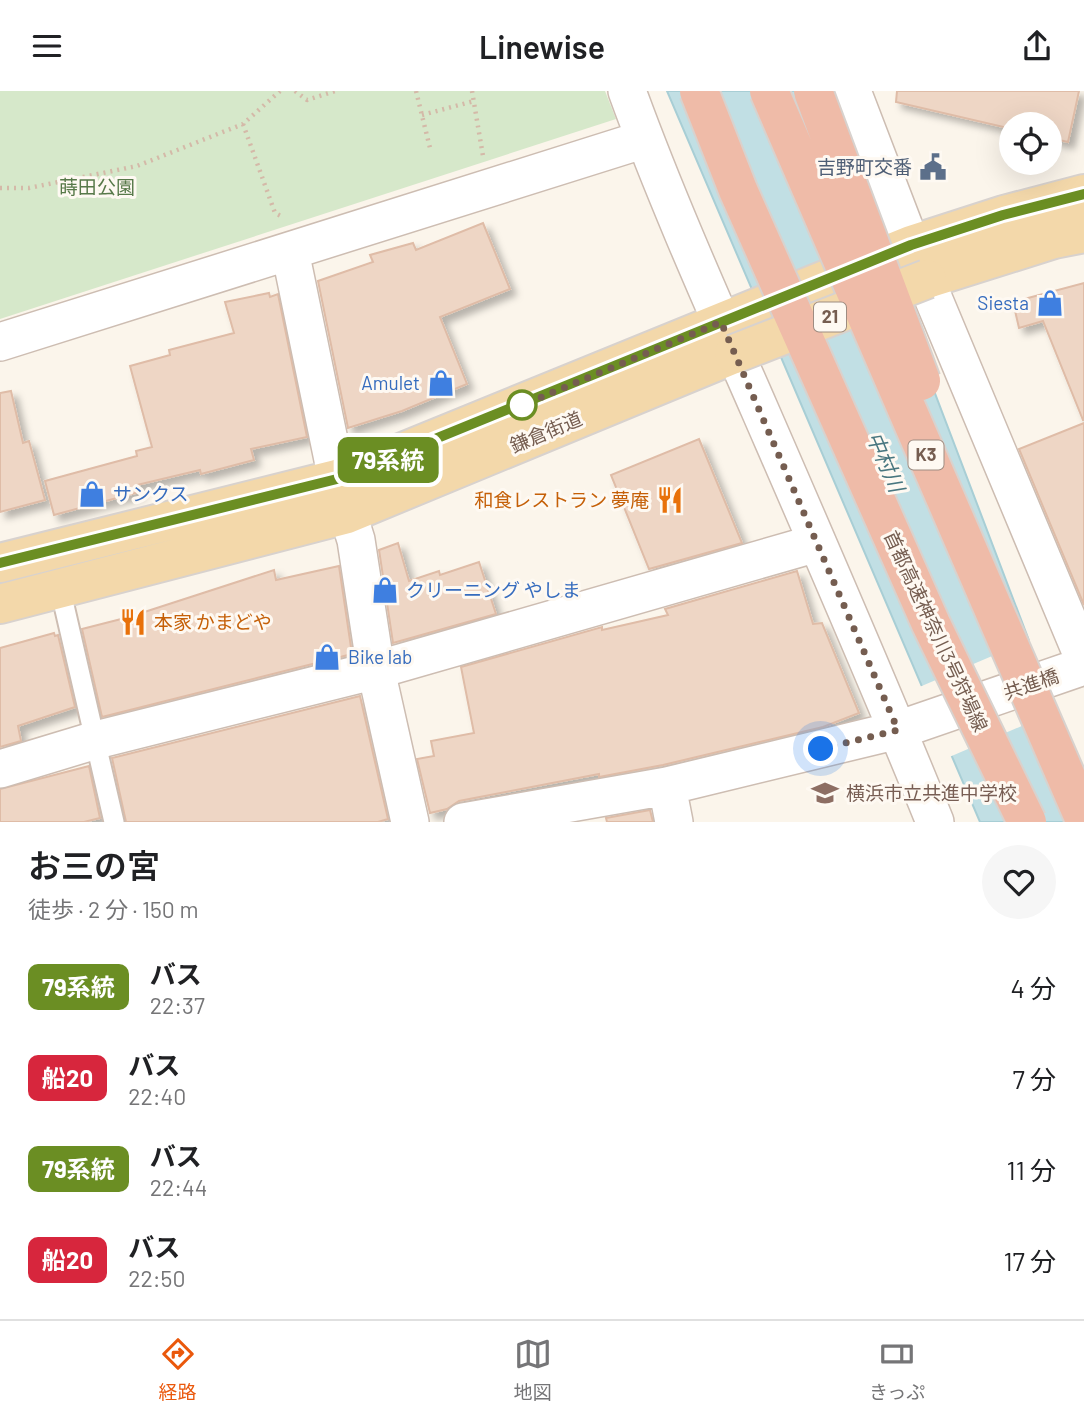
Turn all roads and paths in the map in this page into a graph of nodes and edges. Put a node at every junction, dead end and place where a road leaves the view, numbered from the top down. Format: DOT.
graph roads {
  1 [pos="281,91"];
  2 [pos="295,91"];
  3 [pos="335,91"];
  4 [pos="416,91"];
  5 [pos="472,91"];
  6 [pos="627,91"];
  7 [pos="673,91"];
  8 [pos="699,91"];
  9 [pos="769,91"];
  10 [pos="813,91"];
  11 [pos="852,91"];
  12 [pos="474,101"];
  13 [pos="422,115"];
  14 [pos="243,124"];
  15 [pos="645,139"];
  16 [pos="430,148"];
  17 [pos="0,188"];
  18 [pos="489,188"];
  19 [pos="1084,194"];
  20 [pos="1084,233"];
  21 [pos="305,246"];
  22 [pos="919,262"];
  23 [pos="728,338"];
  24 [pos="0,342"];
  25 [pos="342,496"];
  26 [pos="817,543"];
  27 [pos="0,563"];
  28 [pos="60,588"];
  29 [pos="0,604"];
  30 [pos="931,624"];
  31 [pos="1084,659"];
  32 [pos="1084,666"];
  33 [pos="376,670"];
  34 [pos="898,730"];
  35 [pos="96,740"];
  36 [pos="0,769"];
  37 [pos="667,786"];
  38 [pos="1080,809"];
  39 [pos="114,822"];
  40 [pos="410,822"];
  41 [pos="463,822"];
  42 [pos="674,822"];
  43 [pos="935,822"];
  44 [pos="1027,822"];
  1 -- 14 [label="path"];
  2 -- 3 [label="path"];
  4 -- 13 [label="path"];
  5 -- 12 [label="path"];
  6 -- 15 [label="street"];
  7 -- 30 [label="highway, bridge"];
  8 -- 30 [label="highway, 首都高速神奈川3号狩場線, bridge"];
  9 -- 38 [label="highway, K3, bridge"];
  10 -- 38 [label="highway, bridge"];
  11 -- 22 [label="street"];
  12 -- 13 [label="path"];
  12 -- 18 [label="path"];
  13 -- 16 [label="path"];
  14 -- 17 [label="path"];
  14 -- 21 [label="path"];
  15 -- 18 [label="street"];
  15 -- 23 [label="street"];
  18 -- 21 [label="street"];
  19 -- 22 [label="main road, 鎌倉街道 / 21"];
  20 -- 22 [label="main road, 鎌倉街道 / 21"];
  21 -- 24 [label="street"];
  21 -- 25 [label="street"];
  22 -- 23 [label="main road, 鎌倉街道 / 21, bridge"];
  22 -- 31 [label="street"];
  23 -- 25 [label="main road, 鎌倉街道 / 21"];
  23 -- 26 [label="street"];
  25 -- 27 [label="main road, 鎌倉街道 / 21"];
  25 -- 28 [label="main road, 鎌倉街道 / 21"];
  25 -- 33 [label="street"];
  26 -- 33 [label="street"];
  26 -- 34 [label="street"];
  28 -- 29 [label="main road, 鎌倉街道 / 21"];
  28 -- 35 [label="lane"];
  30 -- 44 [label="highway, 首都高速神奈川3号狩場線, bridge"];
  32 -- 34 [label="street, 共進橋"];
  33 -- 35 [label="street"];
  33 -- 40 [label="street"];
  34 -- 37 [label="street, 共進橋"];
  34 -- 43 [label="street"];
  35 -- 36 [label="street"];
  35 -- 39 [label="lane"];
  37 -- 41 [label="street, 共進橋"];
  37 -- 42 [label="street"];
}
